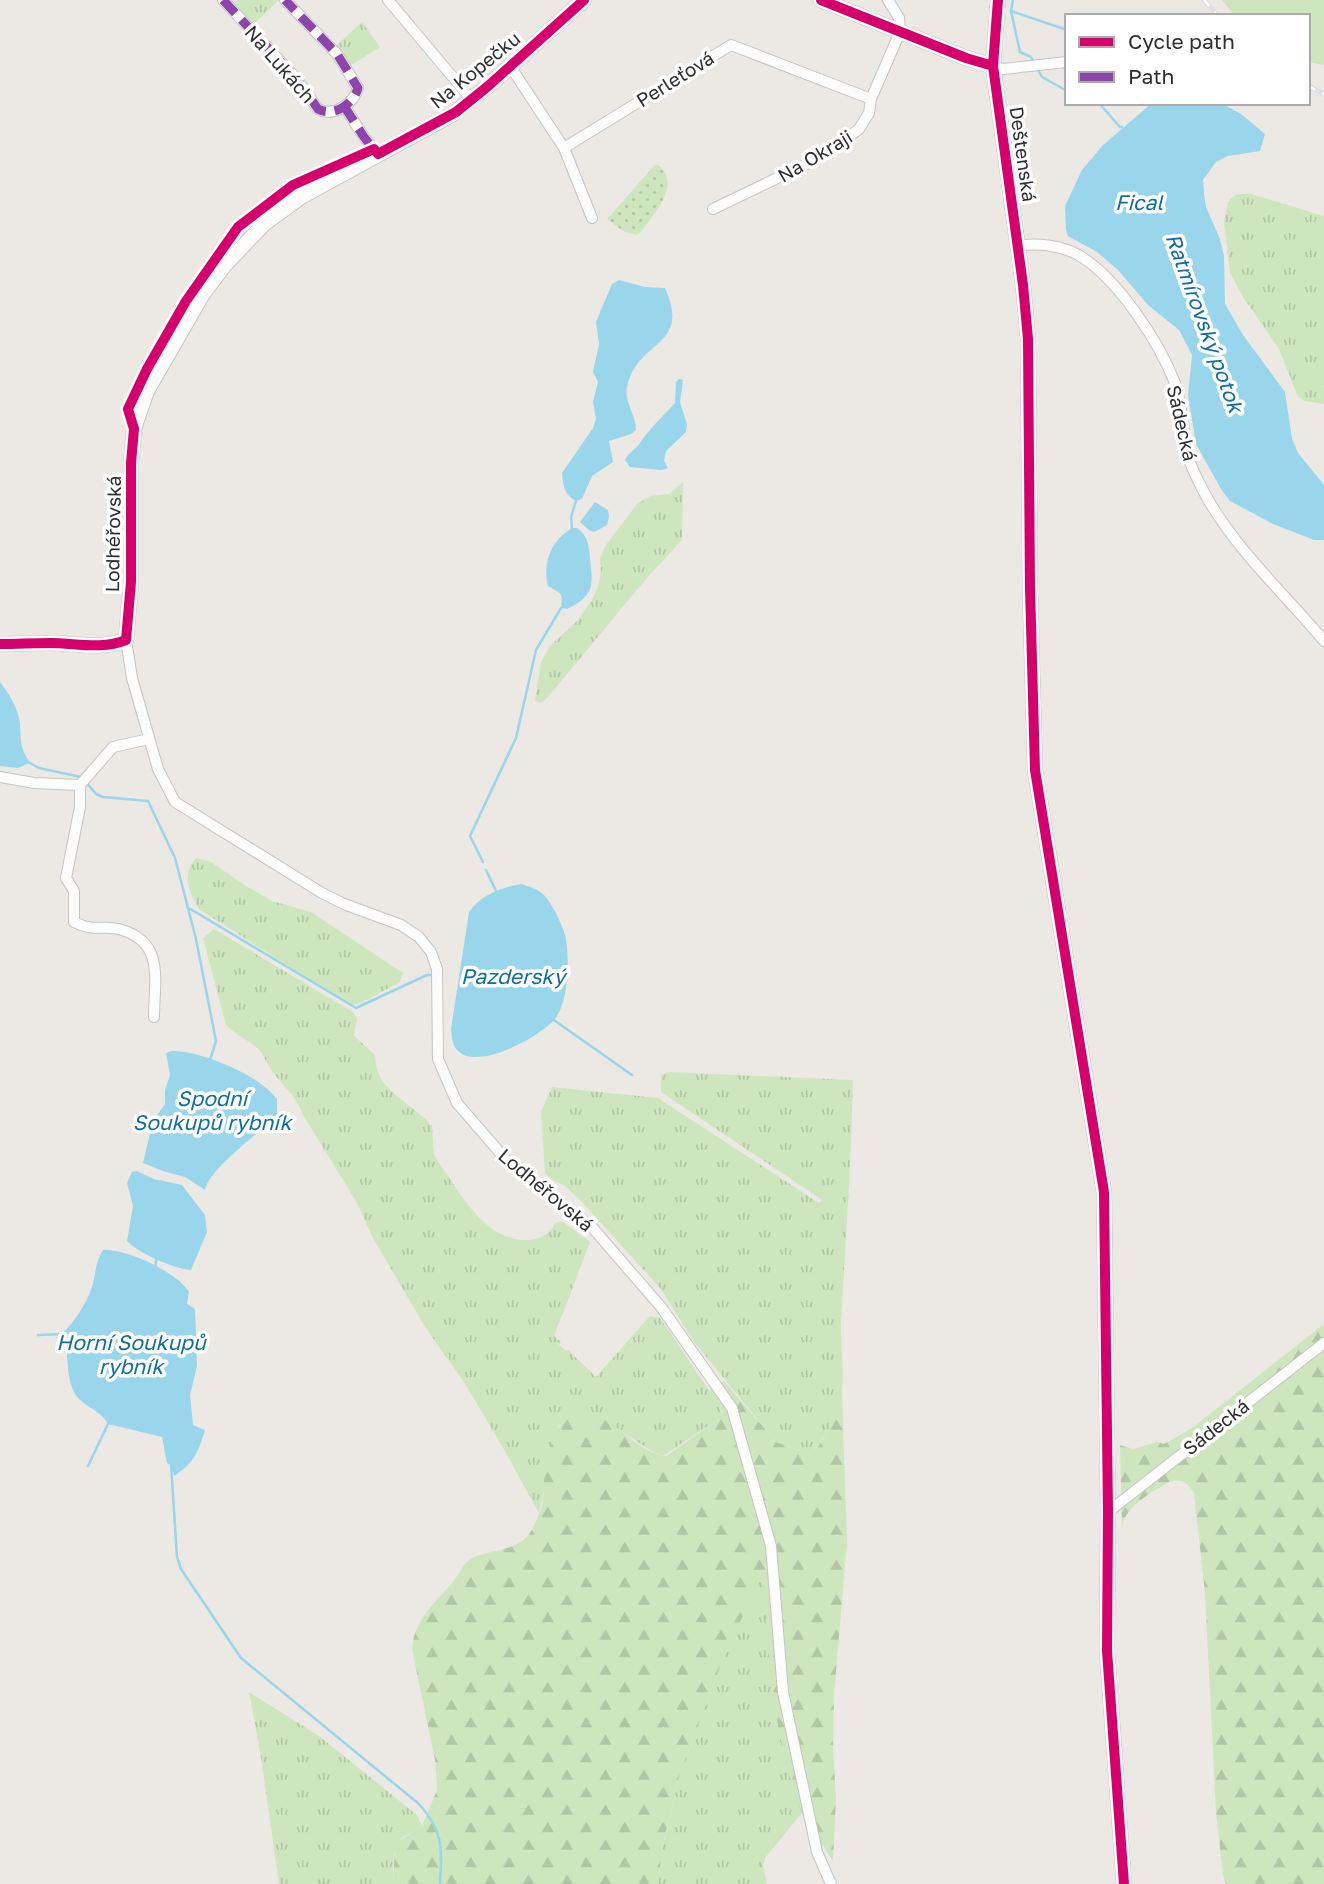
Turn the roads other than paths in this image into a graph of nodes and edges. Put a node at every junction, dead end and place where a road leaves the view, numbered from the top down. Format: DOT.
graph roads {
  1 [pos="223,0"];
  2 [pos="285,0"];
  3 [pos="388,0"];
  4 [pos="584,0"];
  5 [pos="821,0"];
  6 [pos="888,0"];
  7 [pos="998,0"];
  8 [pos="900,32"];
  9 [pos="1065,62"];
  10 [pos="510,66"];
  11 [pos="993,66"];
  12 [pos="871,99"];
  13 [pos="472,100"];
  14 [pos="344,106"];
  15 [pos="564,148"];
  16 [pos="378,154"];
  17 [pos="713,209"];
  18 [pos="592,218"];
  19 [pos="1018,246"];
  20 [pos="134,429"];
  21 [pos="126,640"];
  22 [pos="1324,641"];
  23 [pos="0,644"];
  24 [pos="149,739"];
  25 [pos="0,777"];
  26 [pos="80,785"];
  27 [pos="154,1017"];
  28 [pos="1324,1343"];
  29 [pos="1108,1512"];
  30 [pos="831,1884"];
  31 [pos="1124,1884"];
  1 -- 14 [label="street, Na Lukách"];
  2 -- 14 [label="street, Na Lukách"];
  3 -- 13 [label="street"];
  4 -- 10 [label="main road, Na Kopečku"];
  5 -- 8 [label="main road"];
  6 -- 8 [label="street"];
  7 -- 11 [label="main road, Deštenská"];
  8 -- 11 [label="main road"];
  8 -- 12 [label="street, Na Okraji"];
  9 -- 11 [label="street"];
  10 -- 13 [label="main road, Na Kopečku"];
  10 -- 15 [label="street"];
  11 -- 19 [label="main road, Deštenská"];
  12 -- 15 [label="street, Perleťová"];
  12 -- 17 [label="street, Na Okraji"];
  13 -- 16 [label="main road, Na Kopečku"];
  14 -- 16 [label="street, Na Lukách"];
  15 -- 18 [label="street"];
  16 -- 20 [label="main road, Na Kopečku"];
  19 -- 22 [label="street, Sádecká"];
  19 -- 29 [label="main road, Deštenská"];
  20 -- 21 [label="main road, Lodhéřovská"];
  21 -- 23 [label="main road"];
  21 -- 24 [label="street, Lodhéřovská"];
  24 -- 26 [label="street"];
  24 -- 30 [label="street, Lodhéřovská"];
  25 -- 26 [label="street"];
  26 -- 27 [label="street"];
  28 -- 29 [label="street, Sádecká"];
  29 -- 31 [label="main road, Deštenská"];
}
